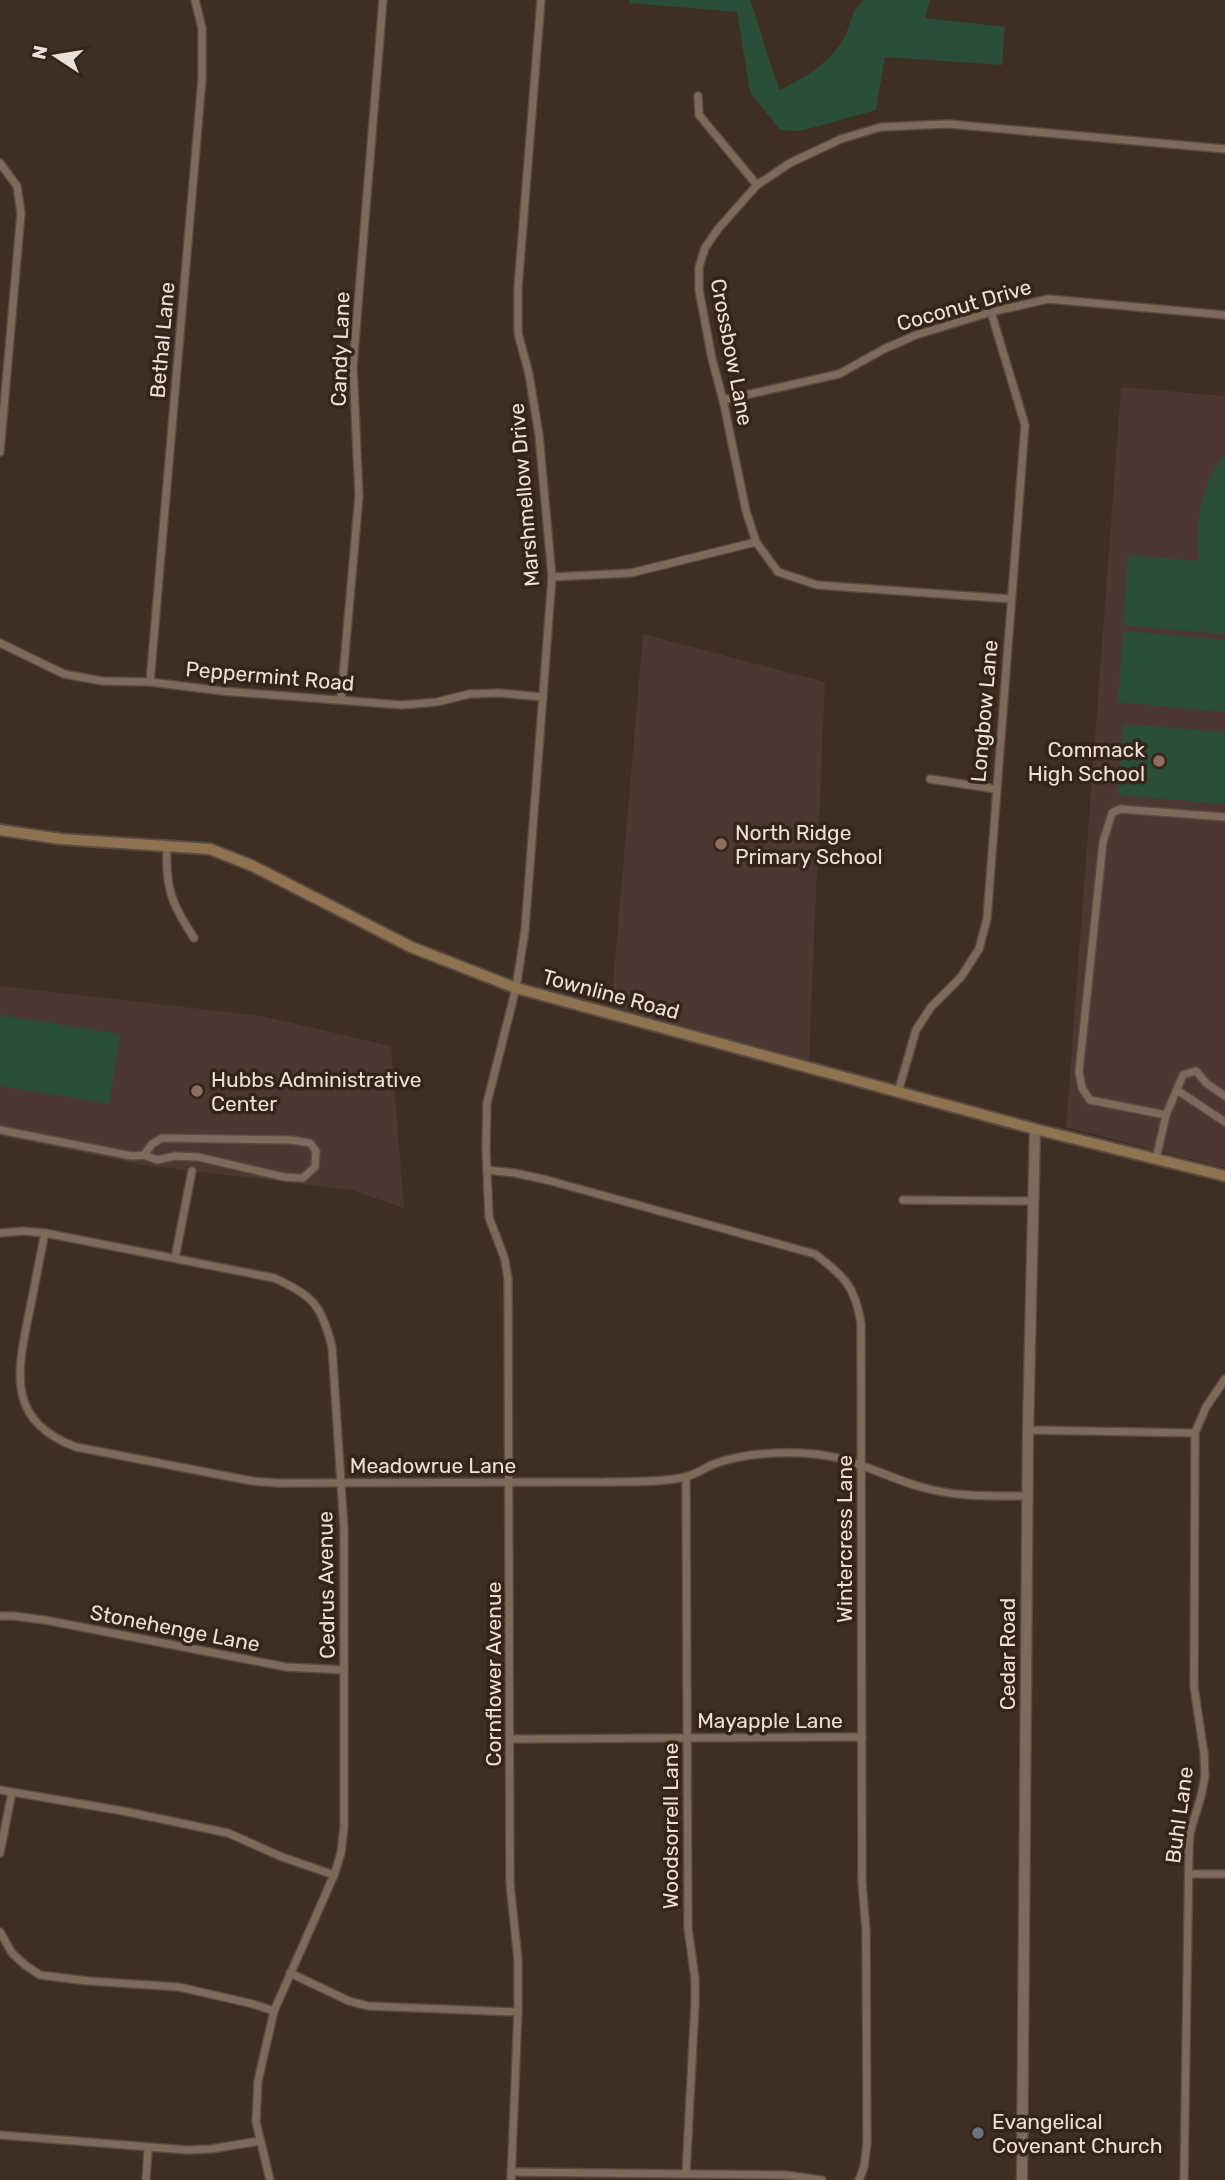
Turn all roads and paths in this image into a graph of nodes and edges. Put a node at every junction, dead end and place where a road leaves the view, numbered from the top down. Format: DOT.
graph roads {
  1 [pos="195,0"];
  2 [pos="383,0"];
  3 [pos="541,0"];
  4 [pos="698,96"];
  5 [pos="1225,149"];
  6 [pos="0,163"];
  7 [pos="757,185"];
  8 [pos="991,312"];
  9 [pos="1225,315"];
  10 [pos="723,400"];
  11 [pos="0,452"];
  12 [pos="756,542"];
  13 [pos="552,577"];
  14 [pos="1011,599"];
  15 [pos="0,643"];
  16 [pos="150,682"];
  17 [pos="543,697"];
  18 [pos="341,699"];
  19 [pos="930,779"];
  20 [pos="996,789"];
  21 [pos="1225,817"];
  22 [pos="0,830"];
  23 [pos="167,845"];
  24 [pos="194,938"];
  25 [pos="516,988"];
  26 [pos="1177,1090"];
  27 [pos="898,1092"];
  28 [pos="1225,1096"];
  29 [pos="1166,1115"];
  30 [pos="1225,1122"];
  31 [pos="1035,1129"];
  32 [pos="0,1130"];
  33 [pos="144,1155"];
  34 [pos="1156,1159"];
  35 [pos="487,1170"];
  36 [pos="192,1171"];
  37 [pos="1225,1176"];
  38 [pos="903,1200"];
  39 [pos="1032,1200"];
  40 [pos="0,1233"];
  41 [pos="45,1233"];
  42 [pos="175,1258"];
  43 [pos="1225,1379"];
  44 [pos="1028,1430"];
  45 [pos="1195,1433"];
  46 [pos="861,1463"];
  47 [pos="686,1477"];
  48 [pos="509,1482"];
  49 [pos="341,1483"];
  50 [pos="1027,1496"];
  51 [pos="0,1616"];
  52 [pos="344,1670"];
  53 [pos="862,1737"];
  54 [pos="687,1738"];
  55 [pos="511,1739"];
  56 [pos="0,1790"];
  57 [pos="12,1792"];
  58 [pos="0,1853"];
  59 [pos="1189,1874"];
  60 [pos="1225,1874"];
  61 [pos="334,1875"];
  62 [pos="0,1932"];
  63 [pos="290,1972"];
  64 [pos="274,2011"];
  65 [pos="518,2012"];
  66 [pos="0,2135"];
  67 [pos="260,2141"];
  68 [pos="148,2148"];
  69 [pos="686,2174"];
  70 [pos="511,2176"];
  71 [pos="764,2177"];
  72 [pos="146,2180"];
  73 [pos="270,2180"];
  74 [pos="822,2180"];
  75 [pos="859,2180"];
  76 [pos="1022,2180"];
  77 [pos="1184,2180"];
  1 -- 16 [label="street, Bethal Lane"];
  2 -- 18 [label="street, Candy Lane"];
  3 -- 13 [label="street, Marshmellow Drive"];
  4 -- 7 [label="street"];
  5 -- 7 [label="street, Crossbow Lane"];
  6 -- 11 [label="street"];
  7 -- 10 [label="street, Crossbow Lane"];
  8 -- 9 [label="street, Coconut Drive"];
  8 -- 10 [label="street, Coconut Drive"];
  8 -- 14 [label="street, Longbow Lane"];
  10 -- 12 [label="street, Crossbow Lane"];
  12 -- 13 [label="street"];
  12 -- 14 [label="street, Crossbow Lane"];
  13 -- 17 [label="street, Marshmellow Drive"];
  14 -- 20 [label="street, Longbow Lane"];
  15 -- 16 [label="street, Peppermint Road"];
  16 -- 18 [label="street, Peppermint Road"];
  17 -- 18 [label="street, Peppermint Road"];
  17 -- 25 [label="street, Marshmellow Drive"];
  19 -- 20 [label="street"];
  20 -- 27 [label="street, Longbow Lane"];
  21 -- 29 [label="street"];
  22 -- 23 [label="main road, Townline Road"];
  23 -- 24 [label="street"];
  23 -- 25 [label="main road, Townline Road"];
  25 -- 27 [label="main road, Townline Road"];
  25 -- 35 [label="street, Marshmellow Drive"];
  26 -- 28 [label="street"];
  26 -- 29 [label="street"];
  26 -- 30 [label="street"];
  27 -- 31 [label="main road, Townline Road"];
  29 -- 34 [label="street"];
  31 -- 34 [label="main road, Townline Road"];
  31 -- 39 [label="street, Cedar Road"];
  32 -- 33 [label="street"];
  33 -- 33 [label="street"];
  34 -- 37 [label="main road, Townline Road"];
  35 -- 46 [label="street, Wintercress Lane"];
  35 -- 48 [label="street, Cornflower Avenue"];
  36 -- 42 [label="street"];
  38 -- 39 [label="street"];
  39 -- 44 [label="street, Cedar Road"];
  40 -- 41 [label="street, Cedrus Avenue"];
  41 -- 42 [label="street, Cedrus Avenue"];
  41 -- 49 [label="street, Meadowrue Lane"];
  42 -- 49 [label="street, Cedrus Avenue"];
  43 -- 45 [label="street, Buhl Lane"];
  44 -- 45 [label="street"];
  44 -- 50 [label="street, Cedar Road"];
  45 -- 59 [label="street, Buhl Lane"];
  46 -- 47 [label="street, Meadowrue Lane"];
  46 -- 50 [label="street, Meadowrue Lane"];
  46 -- 53 [label="street, Wintercress Lane"];
  47 -- 48 [label="street, Meadowrue Lane"];
  47 -- 54 [label="street, Woodsorrell Lane"];
  48 -- 49 [label="street, Meadowrue Lane"];
  48 -- 55 [label="street, Cornflower Avenue"];
  49 -- 52 [label="street, Cedrus Avenue"];
  50 -- 76 [label="street, Cedar Road"];
  51 -- 52 [label="street, Stonehenge Lane"];
  52 -- 61 [label="street, Cedrus Avenue"];
  53 -- 54 [label="street, Mayapple Lane"];
  53 -- 75 [label="street, Wintercress Lane"];
  54 -- 55 [label="street, Mayapple Lane"];
  54 -- 69 [label="street, Woodsorrell Lane"];
  55 -- 65 [label="street, Cornflower Avenue"];
  56 -- 57 [label="street"];
  57 -- 58 [label="street"];
  57 -- 61 [label="street"];
  59 -- 60 [label="street"];
  59 -- 77 [label="street, Buhl Lane"];
  61 -- 63 [label="street, Cedrus Avenue"];
  62 -- 64 [label="street"];
  63 -- 64 [label="street, Cedrus Avenue"];
  63 -- 65 [label="street"];
  64 -- 67 [label="street, Cedrus Avenue"];
  65 -- 70 [label="street, Cornflower Avenue"];
  66 -- 68 [label="street"];
  67 -- 68 [label="street"];
  67 -- 73 [label="street, Cedrus Avenue"];
  68 -- 72 [label="street"];
  69 -- 70 [label="street"];
  69 -- 71 [label="street"];
  71 -- 74 [label="street"];
}
